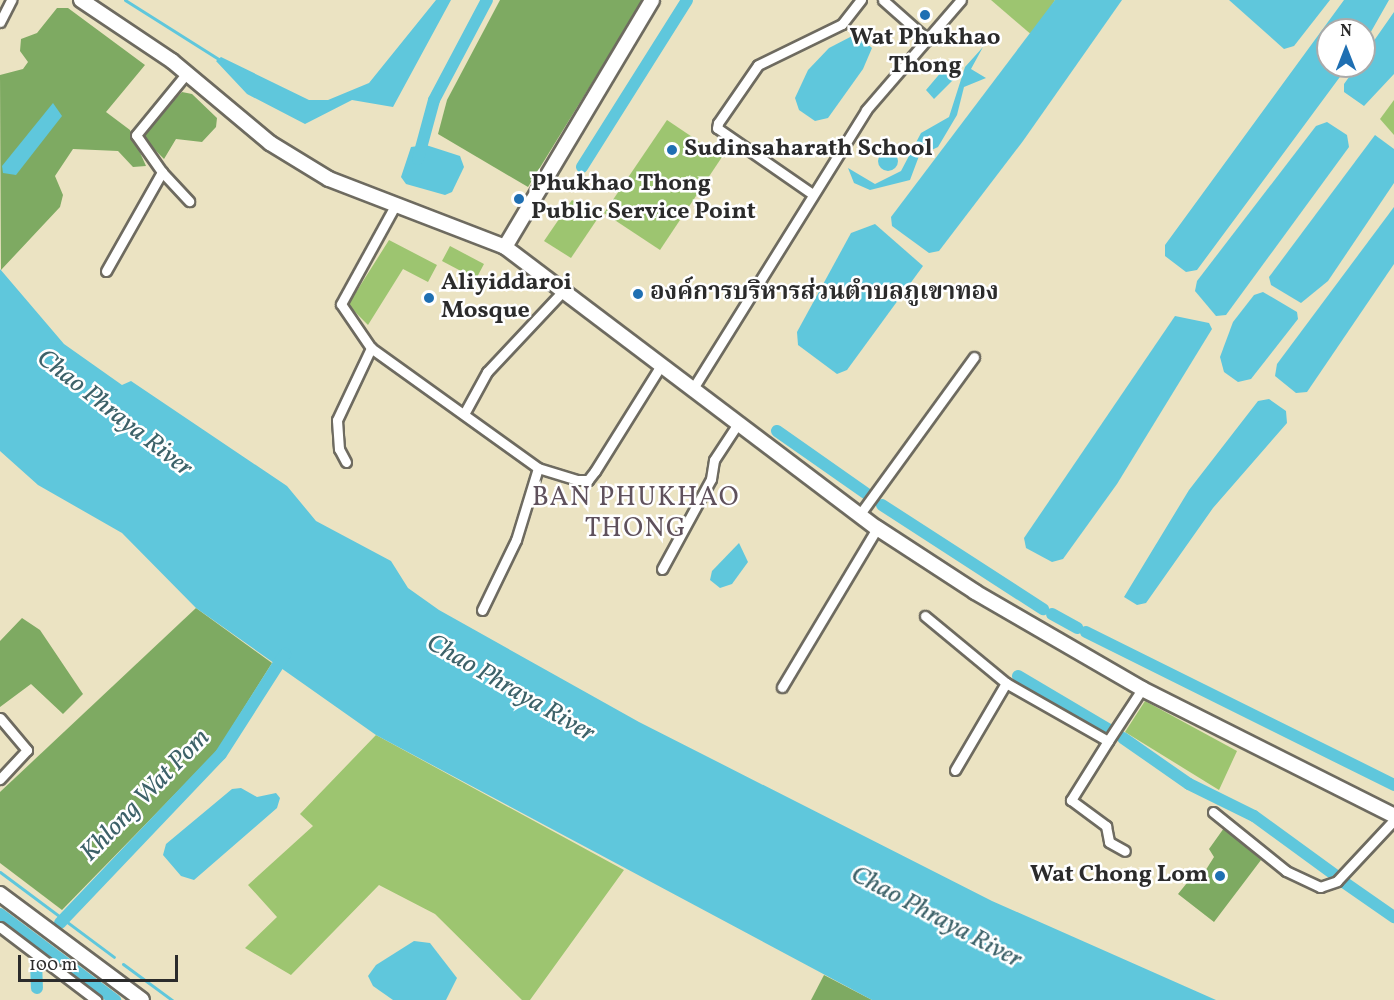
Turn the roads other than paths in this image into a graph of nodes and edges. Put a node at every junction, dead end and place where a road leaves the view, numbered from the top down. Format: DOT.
graph roads {
  1 [pos="11,0"];
  2 [pos="81,0"];
  3 [pos="652,0"];
  4 [pos="861,0"];
  5 [pos="883,0"];
  6 [pos="961,0"];
  7 [pos="0,22"];
  8 [pos="927,39"];
  9 [pos="187,73"];
  10 [pos="162,172"];
  11 [pos="811,193"];
  12 [pos="189,201"];
  13 [pos="396,204"];
  14 [pos="505,247"];
  15 [pos="106,271"];
  16 [pos="564,290"];
  17 [pos="371,348"];
  18 [pos="974,357"];
  19 [pos="660,367"];
  20 [pos="692,390"];
  21 [pos="464,414"];
  22 [pos="737,425"];
  23 [pos="346,462"];
  24 [pos="538,468"];
  25 [pos="860,514"];
  26 [pos="877,528"];
  27 [pos="662,569"];
  28 [pos="482,610"];
  29 [pos="925,616"];
  30 [pos="1006,682"];
  31 [pos="782,687"];
  32 [pos="1142,689"];
  33 [pos="0,718"];
  34 [pos="1108,741"];
  35 [pos="955,770"];
  36 [pos="0,779"];
  37 [pos="1213,812"];
  38 [pos="1394,818"];
  39 [pos="1125,851"];
  40 [pos="0,894"];
  41 [pos="0,927"];
  42 [pos="96,1000"];
  43 [pos="142,1000"];
  1 -- 7 [label="street"];
  2 -- 9 [label="street"];
  3 -- 14 [label="street"];
  4 -- 11 [label="street"];
  5 -- 8 [label="street"];
  6 -- 8 [label="street"];
  8 -- 11 [label="street"];
  9 -- 10 [label="street"];
  9 -- 13 [label="street"];
  10 -- 12 [label="street"];
  10 -- 15 [label="street"];
  11 -- 20 [label="street"];
  13 -- 14 [label="street"];
  13 -- 17 [label="street"];
  14 -- 16 [label="street"];
  16 -- 19 [label="street"];
  16 -- 21 [label="street"];
  17 -- 21 [label="street"];
  17 -- 23 [label="street"];
  18 -- 25 [label="street"];
  19 -- 20 [label="street"];
  19 -- 24 [label="street"];
  20 -- 22 [label="street"];
  21 -- 24 [label="street"];
  22 -- 25 [label="street"];
  22 -- 27 [label="street"];
  24 -- 28 [label="street"];
  25 -- 26 [label="street"];
  26 -- 31 [label="street"];
  26 -- 32 [label="street"];
  29 -- 30 [label="street"];
  30 -- 34 [label="street"];
  30 -- 35 [label="street"];
  32 -- 34 [label="street"];
  32 -- 38 [label="street"];
  33 -- 36 [label="street"];
  34 -- 39 [label="street"];
  37 -- 38 [label="street"];
  40 -- 43 [label="street"];
  41 -- 42 [label="street"];
}
